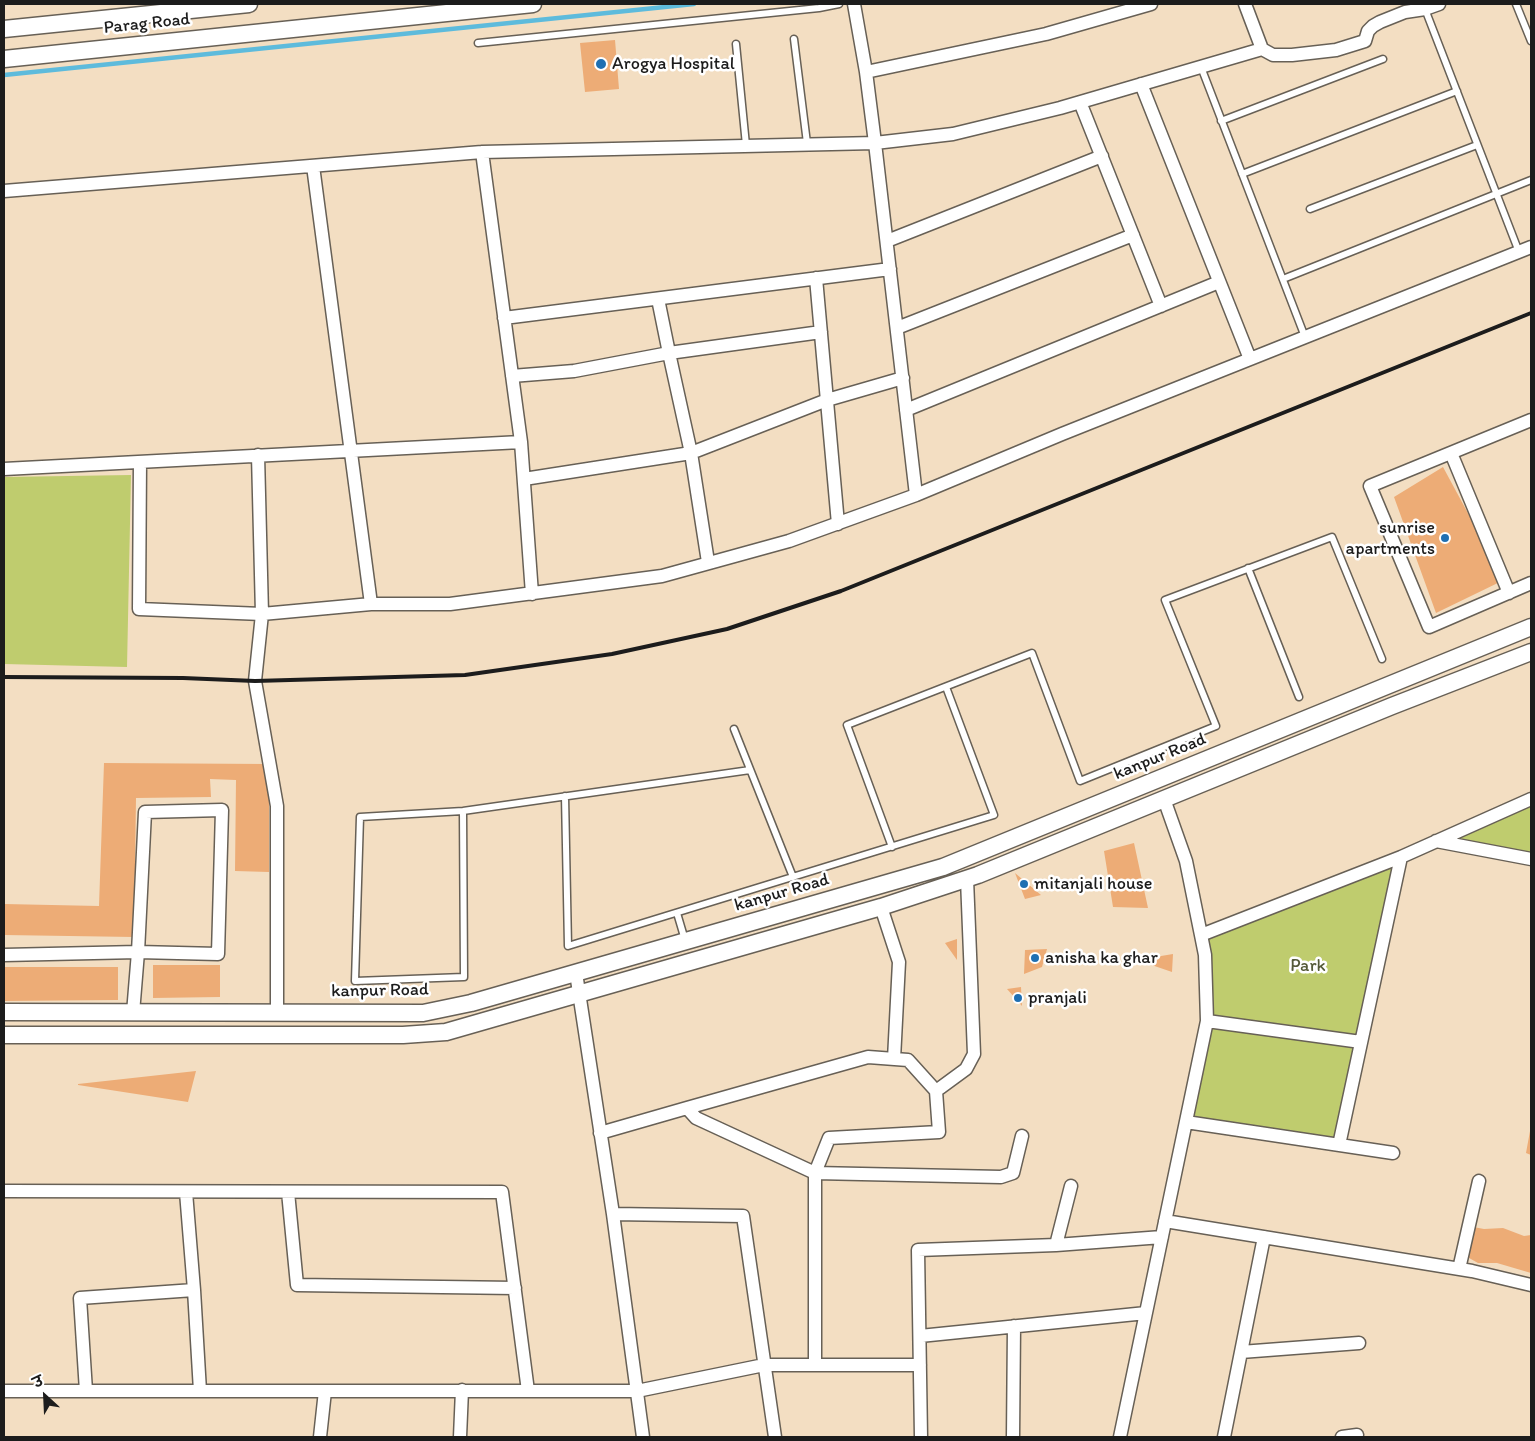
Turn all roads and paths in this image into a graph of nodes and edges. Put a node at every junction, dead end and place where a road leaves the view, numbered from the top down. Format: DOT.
graph roads {
  1 [pos="250,4"];
  2 [pos="533,4"];
  3 [pos="839,4"];
  4 [pos="854,4"];
  5 [pos="1151,4"];
  6 [pos="1245,4"];
  7 [pos="1439,4"];
  8 [pos="1516,4"];
  9 [pos="1425,9"];
  10 [pos="4,29"];
  11 [pos="794,39"];
  12 [pos="1531,41"];
  13 [pos="478,43"];
  14 [pos="736,44"];
  15 [pos="1262,49"];
  16 [pos="4,59"];
  17 [pos="1383,59"];
  18 [pos="1201,67"];
  19 [pos="866,72"];
  20 [pos="1141,84"];
  21 [pos="1457,91"];
  22 [pos="1080,102"];
  23 [pos="1222,121"];
  24 [pos="807,143"];
  25 [pos="876,143"];
  26 [pos="746,145"];
  27 [pos="1477,145"];
  28 [pos="482,152"];
  29 [pos="1102,156"];
  30 [pos="313,166"];
  31 [pos="1242,174"];
  32 [pos="1531,180"];
  33 [pos="4,191"];
  34 [pos="1497,194"];
  35 [pos="1310,208"];
  36 [pos="1133,235"];
  37 [pos="887,241"];
  38 [pos="1525,250"];
  39 [pos="890,269"];
  40 [pos="816,278"];
  41 [pos="1283,279"];
  42 [pos="1219,282"];
  43 [pos="658,299"];
  44 [pos="1161,306"];
  45 [pos="504,318"];
  46 [pos="897,328"];
  47 [pos="821,332"];
  48 [pos="1305,337"];
  49 [pos="669,354"];
  50 [pos="1250,359"];
  51 [pos="512,376"];
  52 [pos="903,378"];
  53 [pos="827,400"];
  54 [pos="906,410"];
  55 [pos="1531,420"];
  56 [pos="520,442"];
  57 [pos="351,451"];
  58 [pos="691,453"];
  59 [pos="1451,453"];
  60 [pos="258,456"];
  61 [pos="140,462"];
  62 [pos="4,469"];
  63 [pos="524,479"];
  64 [pos="916,495"];
  65 [pos="838,524"];
  66 [pos="708,562"];
  67 [pos="1248,568"];
  68 [pos="1531,583"];
  69 [pos="1509,593"];
  70 [pos="532,594"];
  71 [pos="371,604"];
  72 [pos="262,614"];
  73 [pos="1531,628"];
  74 [pos="1531,652"];
  75 [pos="1382,659"];
  76 [pos="946,687"];
  77 [pos="1299,697"];
  78 [pos="734,729"];
  79 [pos="750,770"];
  80 [pos="1173,773"];
  81 [pos="1180,793"];
  82 [pos="566,796"];
  83 [pos="1164,799"];
  84 [pos="1531,800"];
  85 [pos="1085,809"];
  86 [pos="463,811"];
  87 [pos="1092,828"];
  88 [pos="1436,841"];
  89 [pos="892,847"];
  90 [pos="1401,857"];
  91 [pos="1531,859"];
  92 [pos="793,877"];
  93 [pos="967,879"];
  94 [pos="882,907"];
  95 [pos="677,913"];
  96 [pos="1201,935"];
  97 [pos="685,942"];
  98 [pos="138,952"];
  99 [pos="4,955"];
  100 [pos="576,973"];
  101 [pos="579,994"];
  102 [pos="4,1012"];
  103 [pos="101,1012"];
  104 [pos="277,1012"];
  105 [pos="133,1013"];
  106 [pos="1207,1021"];
  107 [pos="4,1034"];
  108 [pos="96,1035"];
  109 [pos="1361,1042"];
  110 [pos="894,1059"];
  111 [pos="936,1091"];
  112 [pos="687,1108"];
  113 [pos="1186,1122"];
  114 [pos="600,1134"];
  115 [pos="1022,1136"];
  116 [pos="1339,1145"];
  117 [pos="1393,1153"];
  118 [pos="815,1172"];
  119 [pos="1479,1181"];
  120 [pos="1071,1186"];
  121 [pos="4,1191"];
  122 [pos="186,1192"];
  123 [pos="288,1192"];
  124 [pos="613,1214"];
  125 [pos="1165,1221"];
  126 [pos="1162,1237"];
  127 [pos="1264,1237"];
  128 [pos="1056,1245"];
  129 [pos="1458,1269"];
  130 [pos="1531,1285"];
  131 [pos="515,1288"];
  132 [pos="194,1290"];
  133 [pos="1146,1313"];
  134 [pos="1014,1326"];
  135 [pos="920,1336"];
  136 [pos="1359,1343"];
  137 [pos="1241,1352"];
  138 [pos="764,1365"];
  139 [pos="815,1365"];
  140 [pos="920,1365"];
  141 [pos="462,1390"];
  142 [pos="637,1390"];
  143 [pos="4,1391"];
  144 [pos="86,1391"];
  145 [pos="200,1391"];
  146 [pos="325,1391"];
  147 [pos="528,1391"];
  148 [pos="1356,1435"];
  149 [pos="320,1437"];
  150 [pos="460,1437"];
  151 [pos="643,1437"];
  152 [pos="775,1437"];
  153 [pos="921,1437"];
  154 [pos="1014,1437"];
  155 [pos="1120,1437"];
  156 [pos="1224,1437"];
  157 [pos="1342,1437"];
  1 -- 10 [label="street, Parag Road"];
  2 -- 16 [label="street, Parag Road"];
  3 -- 13 [label="lane"];
  4 -- 19 [label="street"];
  5 -- 19 [label="street"];
  6 -- 15 [label="street"];
  7 -- 9 [label="street"];
  8 -- 12 [label="lane"];
  9 -- 15 [label="street"];
  9 -- 21 [label="lane"];
  11 -- 24 [label="lane"];
  14 -- 26 [label="lane"];
  15 -- 18 [label="street"];
  17 -- 23 [label="lane"];
  18 -- 20 [label="street"];
  18 -- 23 [label="lane"];
  19 -- 25 [label="street"];
  20 -- 22 [label="street"];
  20 -- 42 [label="street"];
  21 -- 27 [label="lane"];
  21 -- 31 [label="lane"];
  22 -- 25 [label="street"];
  22 -- 29 [label="street"];
  23 -- 31 [label="lane"];
  24 -- 25 [label="street"];
  24 -- 26 [label="street"];
  25 -- 37 [label="street"];
  26 -- 28 [label="street"];
  27 -- 34 [label="lane"];
  27 -- 35 [label="lane"];
  28 -- 30 [label="street"];
  28 -- 45 [label="street"];
  29 -- 36 [label="street"];
  29 -- 37 [label="street"];
  30 -- 33 [label="street"];
  30 -- 57 [label="street"];
  31 -- 41 [label="lane"];
  32 -- 34 [label="lane"];
  34 -- 38 [label="lane"];
  34 -- 41 [label="lane"];
  36 -- 44 [label="street"];
  36 -- 46 [label="street"];
  37 -- 39 [label="street"];
  38 -- 48 [label="street"];
  39 -- 40 [label="street"];
  39 -- 46 [label="street"];
  40 -- 43 [label="street"];
  40 -- 47 [label="street"];
  41 -- 48 [label="lane"];
  42 -- 44 [label="street"];
  42 -- 50 [label="street"];
  43 -- 45 [label="street"];
  43 -- 49 [label="street"];
  44 -- 54 [label="street"];
  45 -- 51 [label="street"];
  46 -- 52 [label="street"];
  47 -- 49 [label="street"];
  47 -- 53 [label="street"];
  48 -- 50 [label="street"];
  49 -- 51 [label="street"];
  49 -- 58 [label="street"];
  50 -- 64 [label="street"];
  51 -- 56 [label="street"];
  52 -- 53 [label="street"];
  52 -- 54 [label="street"];
  53 -- 58 [label="street"];
  53 -- 65 [label="street"];
  54 -- 64 [label="street"];
  55 -- 59 [label="street"];
  56 -- 57 [label="street"];
  56 -- 63 [label="street"];
  57 -- 60 [label="street"];
  57 -- 71 [label="street"];
  58 -- 63 [label="street"];
  58 -- 66 [label="street"];
  59 -- 69 [label="street"];
  59 -- 69 [label="street"];
  60 -- 61 [label="street"];
  60 -- 72 [label="street"];
  61 -- 62 [label="street"];
  61 -- 72 [label="street"];
  63 -- 70 [label="street"];
  64 -- 65 [label="street"];
  65 -- 66 [label="street"];
  66 -- 70 [label="street"];
  67 -- 75 [label="lane"];
  67 -- 76 [label="lane"];
  67 -- 77 [label="lane"];
  68 -- 69 [label="street"];
  70 -- 71 [label="street"];
  71 -- 72 [label="street"];
  72 -- 104 [label="street"];
  73 -- 80 [label="street, kanpur Road"];
  74 -- 81 [label="street"];
  76 -- 89 [label="lane"];
  76 -- 89 [label="lane"];
  78 -- 79 [label="lane"];
  79 -- 82 [label="lane"];
  79 -- 92 [label="lane"];
  80 -- 81 [label="street"];
  80 -- 85 [label="street, kanpur Road"];
  81 -- 83 [label="street"];
  82 -- 86 [label="lane"];
  82 -- 95 [label="lane"];
  83 -- 87 [label="street"];
  83 -- 96 [label="street"];
  84 -- 88 [label="street"];
  85 -- 87 [label="street"];
  85 -- 97 [label="street, kanpur Road"];
  86 -- 86 [label="lane"];
  87 -- 93 [label="street"];
  88 -- 90 [label="street"];
  88 -- 91 [label="street"];
  89 -- 92 [label="lane"];
  90 -- 96 [label="street"];
  90 -- 109 [label="street"];
  92 -- 95 [label="lane"];
  93 -- 94 [label="street"];
  93 -- 111 [label="street"];
  94 -- 101 [label="street"];
  94 -- 110 [label="street"];
  95 -- 97 [label="lane"];
  96 -- 106 [label="street"];
  97 -- 100 [label="street, kanpur Road"];
  98 -- 98 [label="street"];
  98 -- 99 [label="street"];
  98 -- 105 [label="street"];
  100 -- 101 [label="street"];
  100 -- 104 [label="street, kanpur Road"];
  101 -- 108 [label="street"];
  101 -- 114 [label="street"];
  102 -- 103 [label="street, kanpur Road"];
  103 -- 105 [label="street, kanpur Road"];
  103 -- 108 [label="street"];
  104 -- 105 [label="street, kanpur Road"];
  106 -- 109 [label="street"];
  106 -- 113 [label="street"];
  107 -- 108 [label="street"];
  109 -- 116 [label="street"];
  110 -- 111 [label="street"];
  110 -- 112 [label="street"];
  111 -- 118 [label="street"];
  112 -- 114 [label="street"];
  112 -- 118 [label="street"];
  113 -- 116 [label="street"];
  113 -- 125 [label="street"];
  114 -- 124 [label="street"];
  115 -- 118 [label="street"];
  116 -- 117 [label="street"];
  118 -- 139 [label="street"];
  119 -- 129 [label="street"];
  120 -- 128 [label="street"];
  121 -- 122 [label="street"];
  122 -- 123 [label="street"];
  122 -- 132 [label="street"];
  123 -- 131 [label="street"];
  123 -- 131 [label="street"];
  124 -- 138 [label="street"];
  124 -- 142 [label="street"];
  125 -- 126 [label="street"];
  125 -- 127 [label="street"];
  126 -- 128 [label="street"];
  126 -- 133 [label="street"];
  127 -- 129 [label="street"];
  127 -- 137 [label="street"];
  128 -- 135 [label="street"];
  129 -- 130 [label="street"];
  131 -- 147 [label="street"];
  132 -- 144 [label="street"];
  132 -- 145 [label="street"];
  133 -- 134 [label="street"];
  133 -- 155 [label="street"];
  134 -- 135 [label="street"];
  134 -- 154 [label="street"];
  135 -- 140 [label="street"];
  136 -- 137 [label="street"];
  137 -- 156 [label="street"];
  138 -- 139 [label="street"];
  138 -- 142 [label="street"];
  138 -- 152 [label="street"];
  139 -- 140 [label="street"];
  140 -- 153 [label="street"];
  141 -- 146 [label="street"];
  141 -- 147 [label="street"];
  141 -- 150 [label="street"];
  142 -- 147 [label="street"];
  142 -- 151 [label="street"];
  143 -- 144 [label="street"];
  144 -- 145 [label="street"];
  145 -- 146 [label="street"];
  146 -- 149 [label="street"];
  148 -- 157 [label="street"];
}
